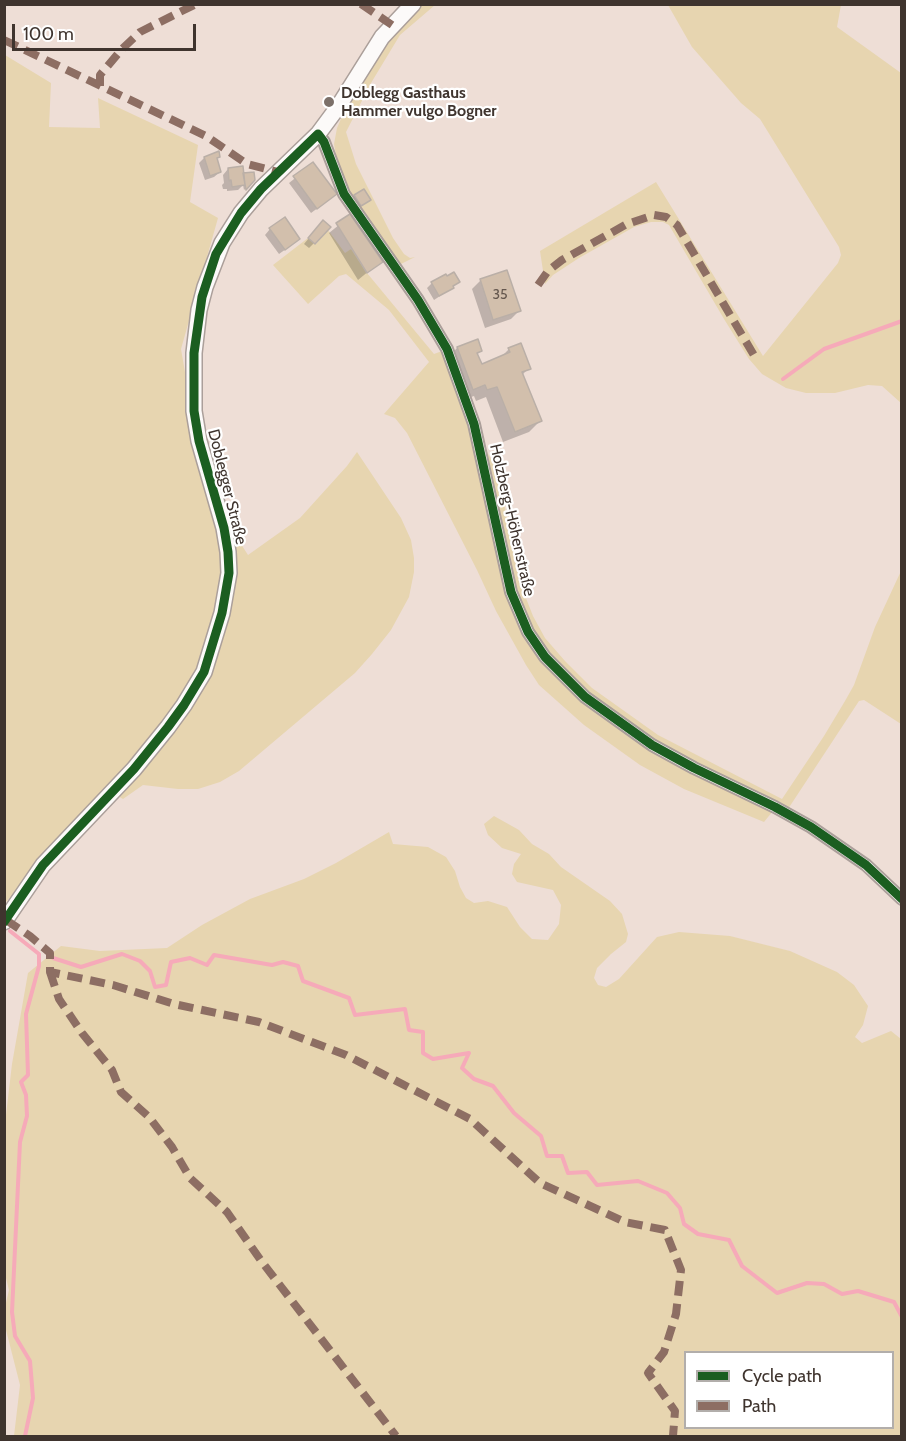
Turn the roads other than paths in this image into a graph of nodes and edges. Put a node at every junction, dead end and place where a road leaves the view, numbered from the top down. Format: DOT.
graph roads {
  1 [pos="413,4"];
  2 [pos="318,134"];
  3 [pos="902,899"];
  4 [pos="4,922"];
  1 -- 2 [label="street, Doblegger Straße"];
  2 -- 3 [label="street, Holzberg-Höhenstraße"];
  2 -- 4 [label="street, Doblegger Straße"];
}
